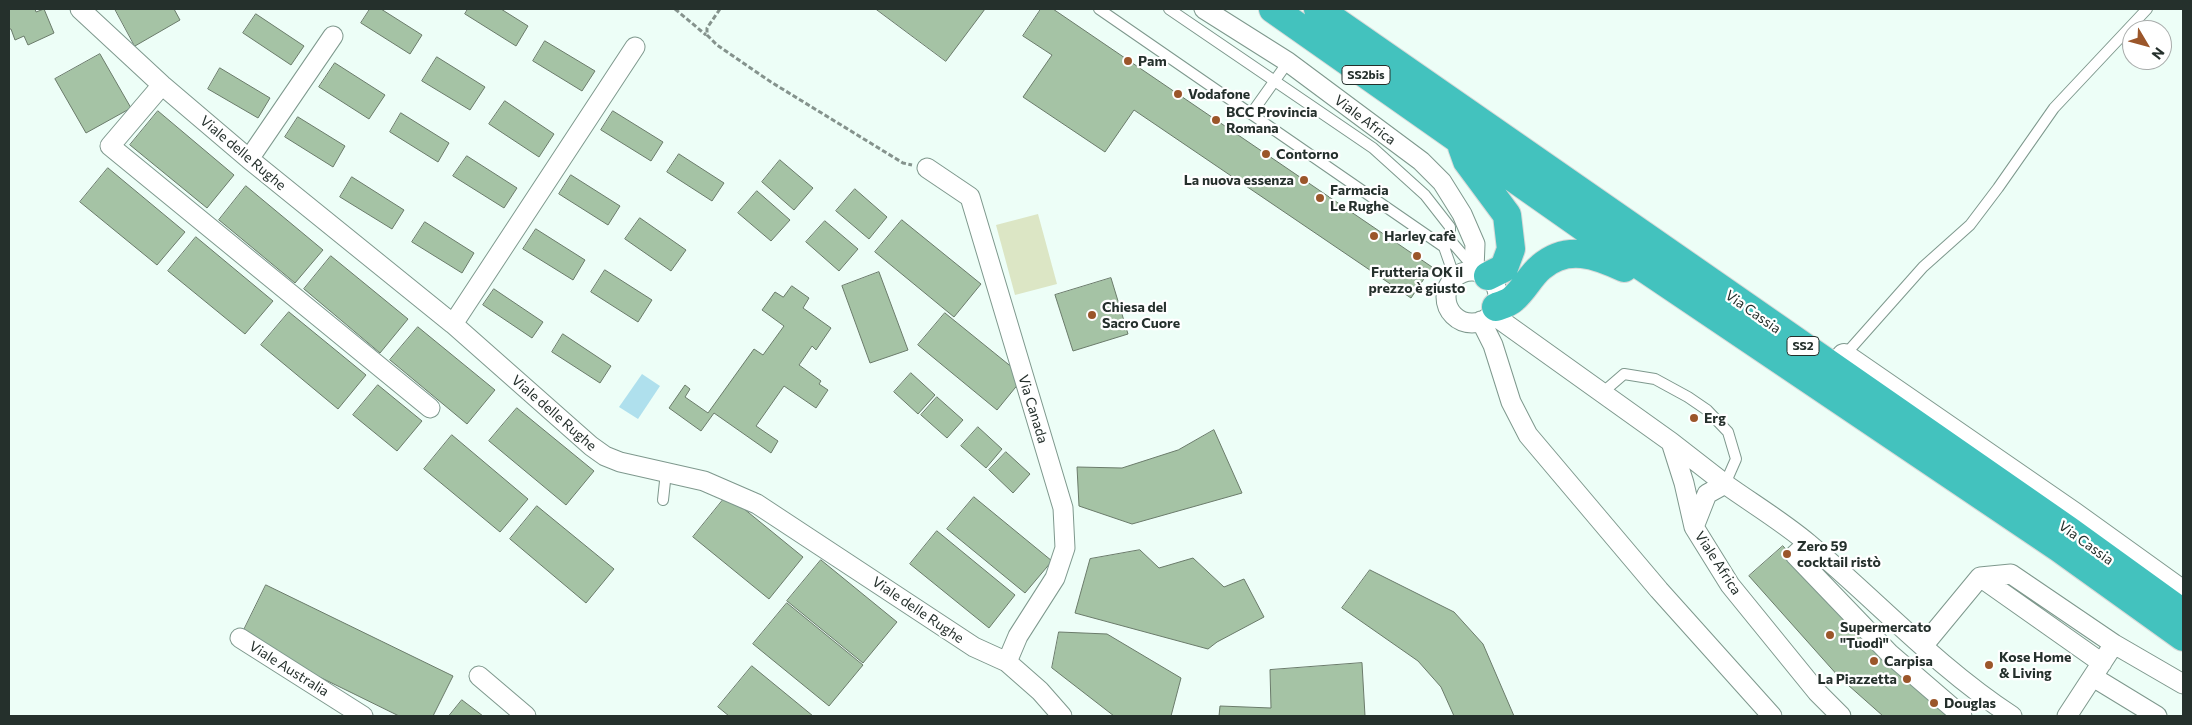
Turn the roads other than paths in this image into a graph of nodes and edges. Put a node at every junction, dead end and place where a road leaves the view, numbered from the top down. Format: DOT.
graph roads {
  1 [pos="80,9"];
  2 [pos="1099,9"];
  3 [pos="1169,9"];
  4 [pos="1204,9"];
  5 [pos="1273,9"];
  6 [pos="1318,9"];
  7 [pos="2147,9"];
  8 [pos="333,36"];
  9 [pos="635,47"];
  10 [pos="1288,62"];
  11 [pos="1276,81"];
  12 [pos="1421,81"];
  13 [pos="162,85"];
  14 [pos="1251,114"];
  15 [pos="1460,140"];
  16 [pos="249,160"];
  17 [pos="927,168"];
  18 [pos="1606,210"];
  19 [pos="1447,243"];
  20 [pos="1477,272"];
  21 [pos="1671,285"];
  22 [pos="1448,286"];
  23 [pos="1490,314"];
  24 [pos="453,324"];
  25 [pos="1844,356"];
  26 [pos="1602,393"];
  27 [pos="430,408"];
  28 [pos="1671,442"];
  29 [pos="666,472"];
  30 [pos="1725,484"];
  31 [pos="663,500"];
  32 [pos="1694,527"];
  33 [pos="1808,543"];
  34 [pos="1980,577"];
  35 [pos="2183,593"];
  36 [pos="2183,613"];
  37 [pos="2183,637"];
  38 [pos="240,638"];
  39 [pos="2114,644"];
  40 [pos="1923,646"];
  41 [pos="1007,662"];
  42 [pos="2097,670"];
  43 [pos="479,676"];
  44 [pos="2183,684"];
  45 [pos="363,716"];
  46 [pos="526,716"];
  47 [pos="1062,716"];
  48 [pos="1772,716"];
  49 [pos="1841,716"];
  50 [pos="1962,716"];
  51 [pos="2012,716"];
  52 [pos="2067,716"];
  53 [pos="2157,716"];
  1 -- 13 [label="street, Viale delle Rughe"];
  2 -- 14 [label="lane"];
  3 -- 11 [label="lane"];
  4 -- 10 [label="street, Viale Africa"];
  5 -- 15 [label="highway, SS2bis"];
  6 -- 12 [label="highway, SS2bis"];
  7 -- 25 [label="lane"];
  8 -- 16 [label="street"];
  9 -- 24 [label="street"];
  10 -- 11 [label="lane"];
  10 -- 20 [label="street, Viale Africa"];
  11 -- 14 [label="lane"];
  11 -- 19 [label="lane"];
  12 -- 18 [label="highway, Via Cassia / SS2"];
  13 -- 16 [label="street, Viale delle Rughe"];
  13 -- 27 [label="street"];
  14 -- 19 [label="lane"];
  15 -- 20 [label="highway"];
  15 -- 21 [label="highway, Via Cassia / SS2"];
  16 -- 24 [label="street, Viale delle Rughe"];
  17 -- 41 [label="street, Via Canada"];
  18 -- 25 [label="highway"];
  18 -- 36 [label="highway, Via Cassia / SS2"];
  19 -- 20 [label="lane"];
  19 -- 22 [label="lane"];
  20 -- 22 [label="street"];
  20 -- 23 [label="street, Viale Africa"];
  21 -- 23 [label="highway"];
  21 -- 37 [label="highway, Via Cassia / SS2"];
  22 -- 23 [label="street"];
  23 -- 26 [label="street"];
  23 -- 48 [label="street, Viale Africa"];
  24 -- 29 [label="street, Viale delle Rughe"];
  25 -- 35 [label="street"];
  26 -- 28 [label="street"];
  26 -- 30 [label="lane"];
  28 -- 30 [label="street"];
  28 -- 32 [label="street"];
  29 -- 31 [label="lane"];
  29 -- 41 [label="street, Viale delle Rughe"];
  30 -- 32 [label="street, Viale Africa"];
  30 -- 33 [label="street"];
  32 -- 49 [label="street, Viale Africa"];
  33 -- 40 [label="street"];
  33 -- 50 [label="street"];
  34 -- 39 [label="street"];
  34 -- 40 [label="street"];
  34 -- 42 [label="street"];
  38 -- 45 [label="street, Viale Australia"];
  39 -- 42 [label="street"];
  39 -- 44 [label="street"];
  40 -- 51 [label="street"];
  41 -- 47 [label="street, Viale delle Rughe"];
  42 -- 52 [label="street"];
  42 -- 53 [label="street"];
  43 -- 46 [label="street"];
}
